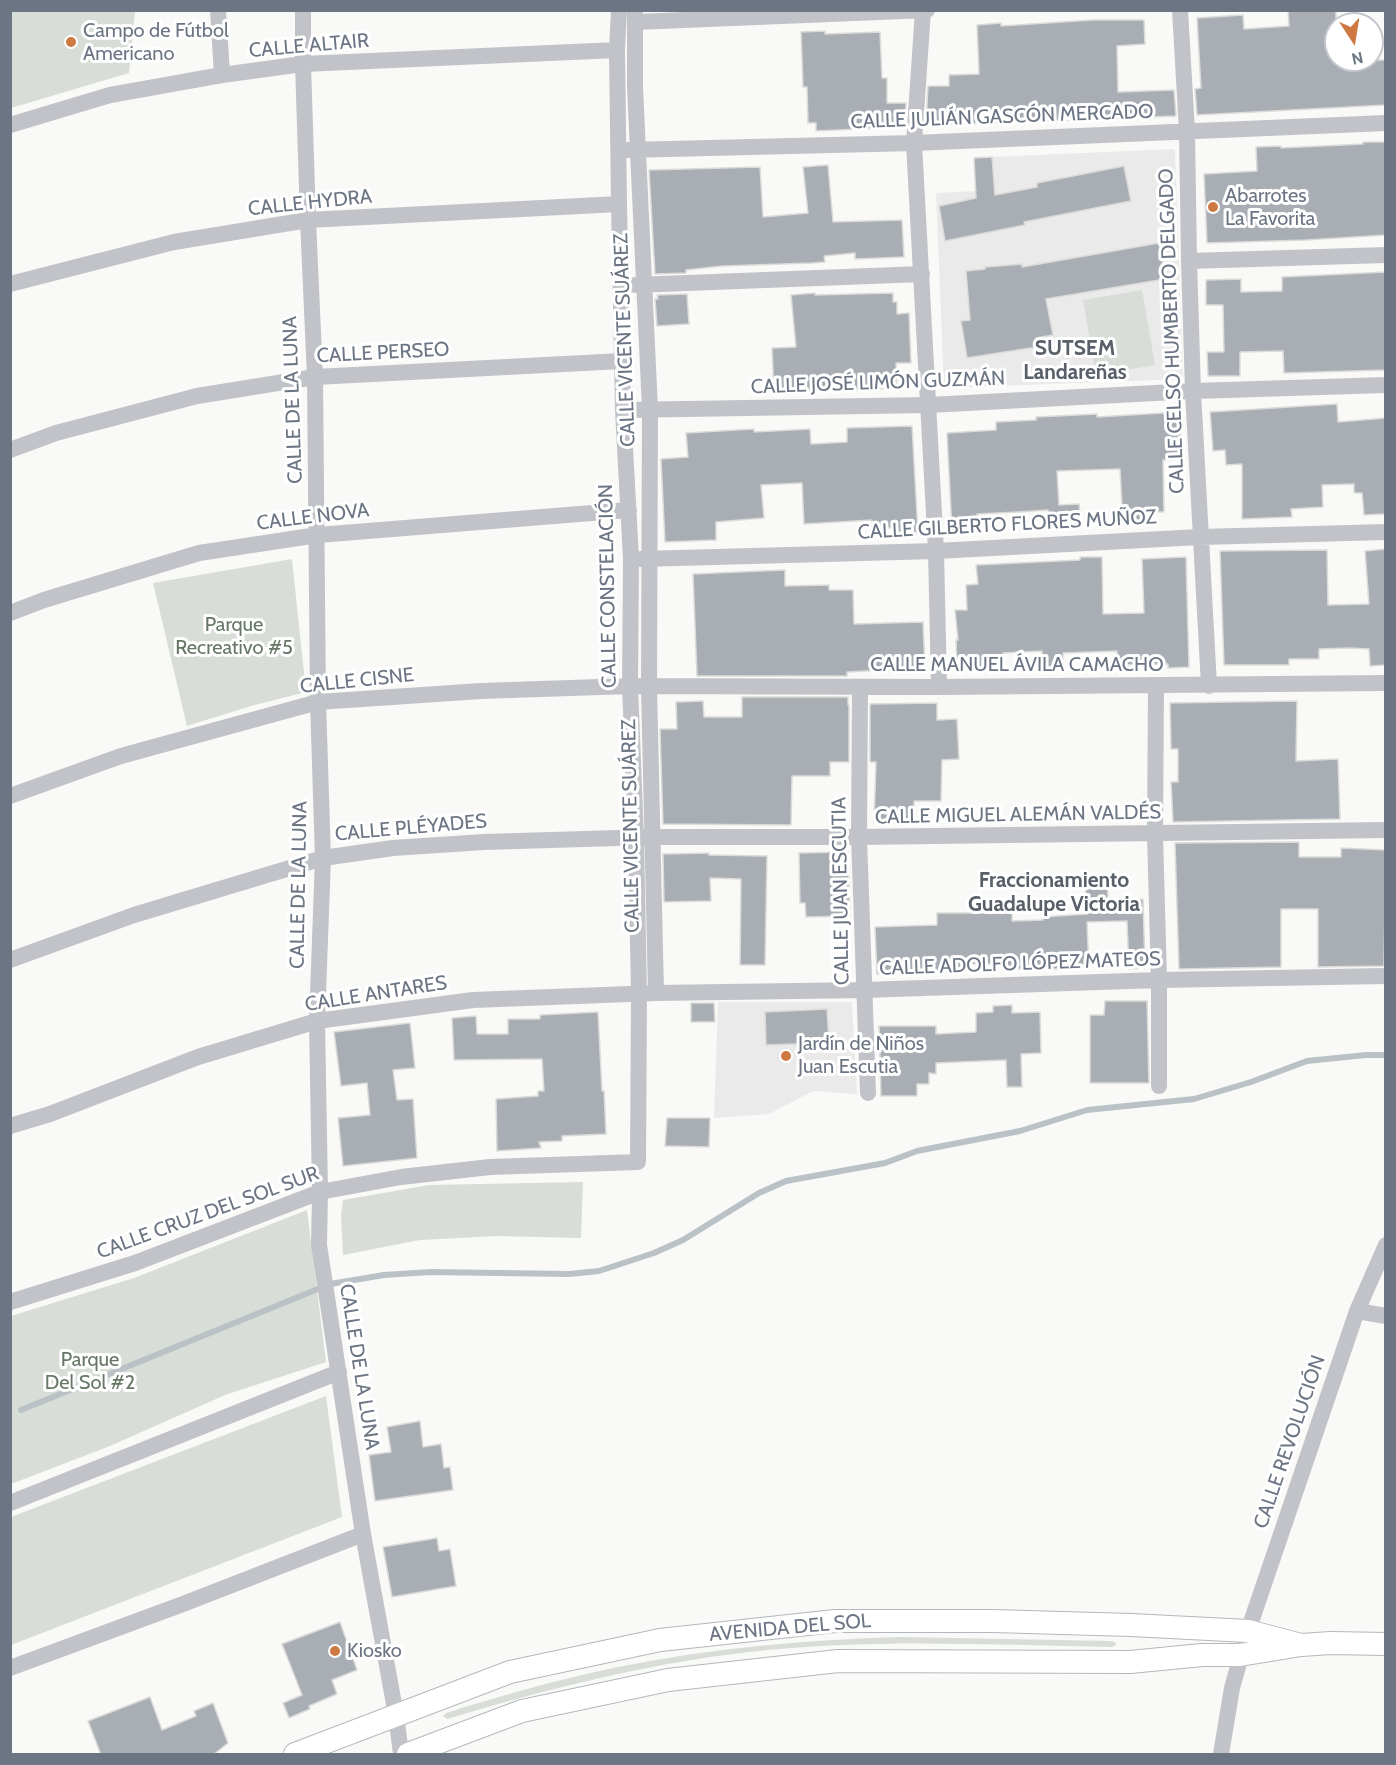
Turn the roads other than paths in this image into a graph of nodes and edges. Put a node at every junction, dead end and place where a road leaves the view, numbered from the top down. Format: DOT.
graph roads {
  1 [pos="218,10"];
  2 [pos="303,10"];
  3 [pos="619,10"];
  4 [pos="1180,10"];
  5 [pos="924,11"];
  6 [pos="635,16"];
  7 [pos="617,50"];
  8 [pos="303,64"];
  9 [pos="222,75"];
  10 [pos="626,88"];
  11 [pos="1386,123"];
  12 [pos="10,126"];
  13 [pos="1187,131"];
  14 [pos="914,143"];
  15 [pos="639,150"];
  16 [pos="619,151"];
  17 [pos="619,204"];
  18 [pos="308,220"];
  19 [pos="1386,255"];
  20 [pos="1189,261"];
  21 [pos="922,274"];
  22 [pos="10,284"];
  23 [pos="621,285"];
  24 [pos="643,285"];
  25 [pos="622,361"];
  26 [pos="315,377"];
  27 [pos="1386,385"];
  28 [pos="1193,391"];
  29 [pos="929,405"];
  30 [pos="623,410"];
  31 [pos="650,410"];
  32 [pos="10,450"];
  33 [pos="629,510"];
  34 [pos="1386,532"];
  35 [pos="318,535"];
  36 [pos="1200,537"];
  37 [pos="936,550"];
  38 [pos="650,558"];
  39 [pos="631,559"];
  40 [pos="10,613"];
  41 [pos="1386,683"];
  42 [pos="630,686"];
  43 [pos="1156,686"];
  44 [pos="1209,686"];
  45 [pos="649,687"];
  46 [pos="860,687"];
  47 [pos="939,687"];
  48 [pos="318,702"];
  49 [pos="10,796"];
  50 [pos="1386,830"];
  51 [pos="1155,834"];
  52 [pos="859,837"];
  53 [pos="644,838"];
  54 [pos="323,858"];
  55 [pos="10,960"];
  56 [pos="1386,976"];
  57 [pos="1159,980"];
  58 [pos="865,990"];
  59 [pos="647,993"];
  60 [pos="317,1021"];
  61 [pos="1160,1086"];
  62 [pos="868,1094"];
  63 [pos="10,1126"];
  64 [pos="638,1162"];
  65 [pos="320,1192"];
  66 [pos="1386,1245"];
  67 [pos="10,1302"];
  68 [pos="1358,1311"];
  69 [pos="1386,1316"];
  70 [pos="339,1372"];
  71 [pos="10,1503"];
  72 [pos="363,1534"];
  73 [pos="1202,1629"];
  74 [pos="1248,1631"];
  75 [pos="1386,1644"];
  76 [pos="1302,1645"];
  77 [pos="1202,1655"];
  78 [pos="1240,1655"];
  79 [pos="10,1668"];
  80 [pos="396,1715"];
  81 [pos="295,1755"];
  82 [pos="401,1755"];
  83 [pos="408,1755"];
  84 [pos="1221,1755"];
  1 -- 9 [label="street"];
  2 -- 8 [label="street, CALLE DE LA LUNA"];
  3 -- 7 [label="street, CALLE CONSTELACIÓN"];
  4 -- 13 [label="street, CALLE CELSO HUMBERTO DELGADO"];
  5 -- 6 [label="street"];
  5 -- 14 [label="street"];
  6 -- 10 [label="street, CALLE VICENTE SUÁREZ"];
  7 -- 8 [label="street, CALLE ALTAIR"];
  7 -- 10 [label="street, CALLE CONSTELACIÓN"];
  8 -- 9 [label="street, CALLE ALTAIR"];
  8 -- 18 [label="street, CALLE DE LA LUNA"];
  9 -- 12 [label="street, CALLE ALTAIR"];
  10 -- 15 [label="street, CALLE VICENTE SUÁREZ"];
  10 -- 16 [label="street, CALLE CONSTELACIÓN"];
  11 -- 13 [label="street, CALLE JULIÁN GASCÓN MERCADO"];
  13 -- 14 [label="street, CALLE JULIÁN GASCÓN MERCADO"];
  13 -- 20 [label="street, CALLE CELSO HUMBERTO DELGADO"];
  14 -- 15 [label="street, CALLE JULIÁN GASCÓN MERCADO"];
  14 -- 21 [label="street"];
  15 -- 16 [label="street, CALLE JULIÁN GASCÓN MERCADO"];
  15 -- 24 [label="street, CALLE VICENTE SUÁREZ"];
  16 -- 17 [label="street, CALLE CONSTELACIÓN"];
  17 -- 18 [label="street, CALLE HYDRA"];
  17 -- 23 [label="street, CALLE CONSTELACIÓN"];
  18 -- 22 [label="street, CALLE HYDRA"];
  18 -- 26 [label="street, CALLE DE LA LUNA"];
  19 -- 20 [label="street"];
  20 -- 28 [label="street, CALLE CELSO HUMBERTO DELGADO"];
  21 -- 24 [label="street"];
  21 -- 29 [label="street"];
  23 -- 24 [label="street"];
  23 -- 25 [label="street, CALLE CONSTELACIÓN"];
  24 -- 31 [label="street, CALLE VICENTE SUÁREZ"];
  25 -- 26 [label="street, CALLE PERSEO"];
  25 -- 30 [label="street, CALLE CONSTELACIÓN"];
  26 -- 32 [label="street, CALLE PERSEO"];
  26 -- 35 [label="street, CALLE DE LA LUNA"];
  27 -- 28 [label="street, CALLE JOSÉ LIMÓN GUZMÁN"];
  28 -- 29 [label="street, CALLE JOSÉ LIMÓN GUZMÁN"];
  28 -- 36 [label="street, CALLE CELSO HUMBERTO DELGADO"];
  29 -- 31 [label="street, CALLE JOSÉ LIMÓN GUZMÁN"];
  29 -- 37 [label="street"];
  30 -- 31 [label="street, CALLE JOSÉ LIMÓN GUZMÁN"];
  30 -- 33 [label="street, CALLE CONSTELACIÓN"];
  31 -- 38 [label="street, CALLE VICENTE SUÁREZ"];
  33 -- 35 [label="street, CALLE NOVA"];
  33 -- 39 [label="street, CALLE CONSTELACIÓN"];
  34 -- 36 [label="street, CALLE GILBERTO FLORES MUÑOZ"];
  35 -- 40 [label="street, CALLE NOVA"];
  35 -- 48 [label="street, CALLE DE LA LUNA"];
  36 -- 37 [label="street, CALLE GILBERTO FLORES MUÑOZ"];
  36 -- 44 [label="street, CALLE CELSO HUMBERTO DELGADO"];
  37 -- 38 [label="street, CALLE GILBERTO FLORES MUÑOZ"];
  37 -- 47 [label="street"];
  38 -- 39 [label="street, CALLE GILBERTO FLORES MUÑOZ"];
  38 -- 45 [label="street, CALLE VICENTE SUÁREZ"];
  39 -- 42 [label="street, CALLE CONSTELACIÓN"];
  41 -- 44 [label="street, CALLE MANUEL ÁVILA CAMACHO"];
  42 -- 45 [label="street, CALLE CISNE"];
  42 -- 48 [label="street, CALLE CISNE"];
  42 -- 53 [label="street, CALLE CONSTELACIÓN"];
  43 -- 44 [label="street, CALLE MANUEL ÁVILA CAMACHO"];
  43 -- 47 [label="street, CALLE MANUEL ÁVILA CAMACHO"];
  43 -- 51 [label="street"];
  45 -- 46 [label="street, CALLE MANUEL ÁVILA CAMACHO"];
  45 -- 53 [label="street, CALLE VICENTE SUÁREZ"];
  46 -- 47 [label="street, CALLE MANUEL ÁVILA CAMACHO"];
  46 -- 52 [label="street, CALLE JUAN ESCUTIA"];
  48 -- 49 [label="street, CALLE CISNE"];
  48 -- 54 [label="street, CALLE DE LA LUNA"];
  50 -- 51 [label="street, CALLE MIGUEL ALEMÁN VALDÉS"];
  51 -- 52 [label="street, CALLE MIGUEL ALEMÁN VALDÉS"];
  51 -- 57 [label="street"];
  52 -- 53 [label="street, CALLE MIGUEL ALEMÁN VALDÉS"];
  52 -- 58 [label="street, CALLE JUAN ESCUTIA"];
  53 -- 54 [label="street, CALLE PLÉYADES"];
  53 -- 59 [label="street, CALLE CONSTELACIÓN"];
  54 -- 55 [label="street, CALLE PLÉYADES"];
  54 -- 60 [label="street, CALLE DE LA LUNA"];
  56 -- 57 [label="street, CALLE ADOLFO LÓPEZ MATEOS"];
  57 -- 58 [label="street, CALLE ADOLFO LÓPEZ MATEOS"];
  57 -- 61 [label="street"];
  58 -- 59 [label="street, CALLE ADOLFO LÓPEZ MATEOS"];
  58 -- 62 [label="street, CALLE JUAN ESCUTIA"];
  59 -- 60 [label="street, CALLE ANTARES"];
  59 -- 64 [label="street, CALLE CONSTELACIÓN"];
  60 -- 63 [label="street, CALLE ANTARES"];
  60 -- 65 [label="street, CALLE DE LA LUNA"];
  64 -- 65 [label="street, CALLE CRUZ DEL SOL SUR"];
  65 -- 67 [label="street, CALLE CRUZ DEL SOL SUR"];
  65 -- 70 [label="street, CALLE DE LA LUNA"];
  66 -- 68 [label="street, CALLE REVOLUCIÓN"];
  68 -- 69 [label="street"];
  68 -- 74 [label="street, CALLE REVOLUCIÓN"];
  70 -- 71 [label="street"];
  70 -- 72 [label="street, CALLE DE LA LUNA"];
  72 -- 79 [label="street"];
  72 -- 80 [label="street, CALLE DE LA LUNA"];
  73 -- 74 [label="street, AVENIDA DEL SOL"];
  73 -- 77 [label="street"];
  73 -- 80 [label="street, AVENIDA DEL SOL"];
  74 -- 76 [label="street, AVENIDA DEL SOL"];
  74 -- 78 [label="street, CALLE REVOLUCIÓN"];
  75 -- 76 [label="street, AVENIDA DEL SOL"];
  76 -- 78 [label="street, AVENIDA DEL SOL"];
  77 -- 78 [label="street, AVENIDA DEL SOL"];
  77 -- 83 [label="street, AVENIDA DEL SOL"];
  78 -- 84 [label="street, CALLE REVOLUCIÓN"];
  80 -- 81 [label="street, AVENIDA DEL SOL"];
  80 -- 82 [label="street, CALLE DE LA LUNA"];
}
